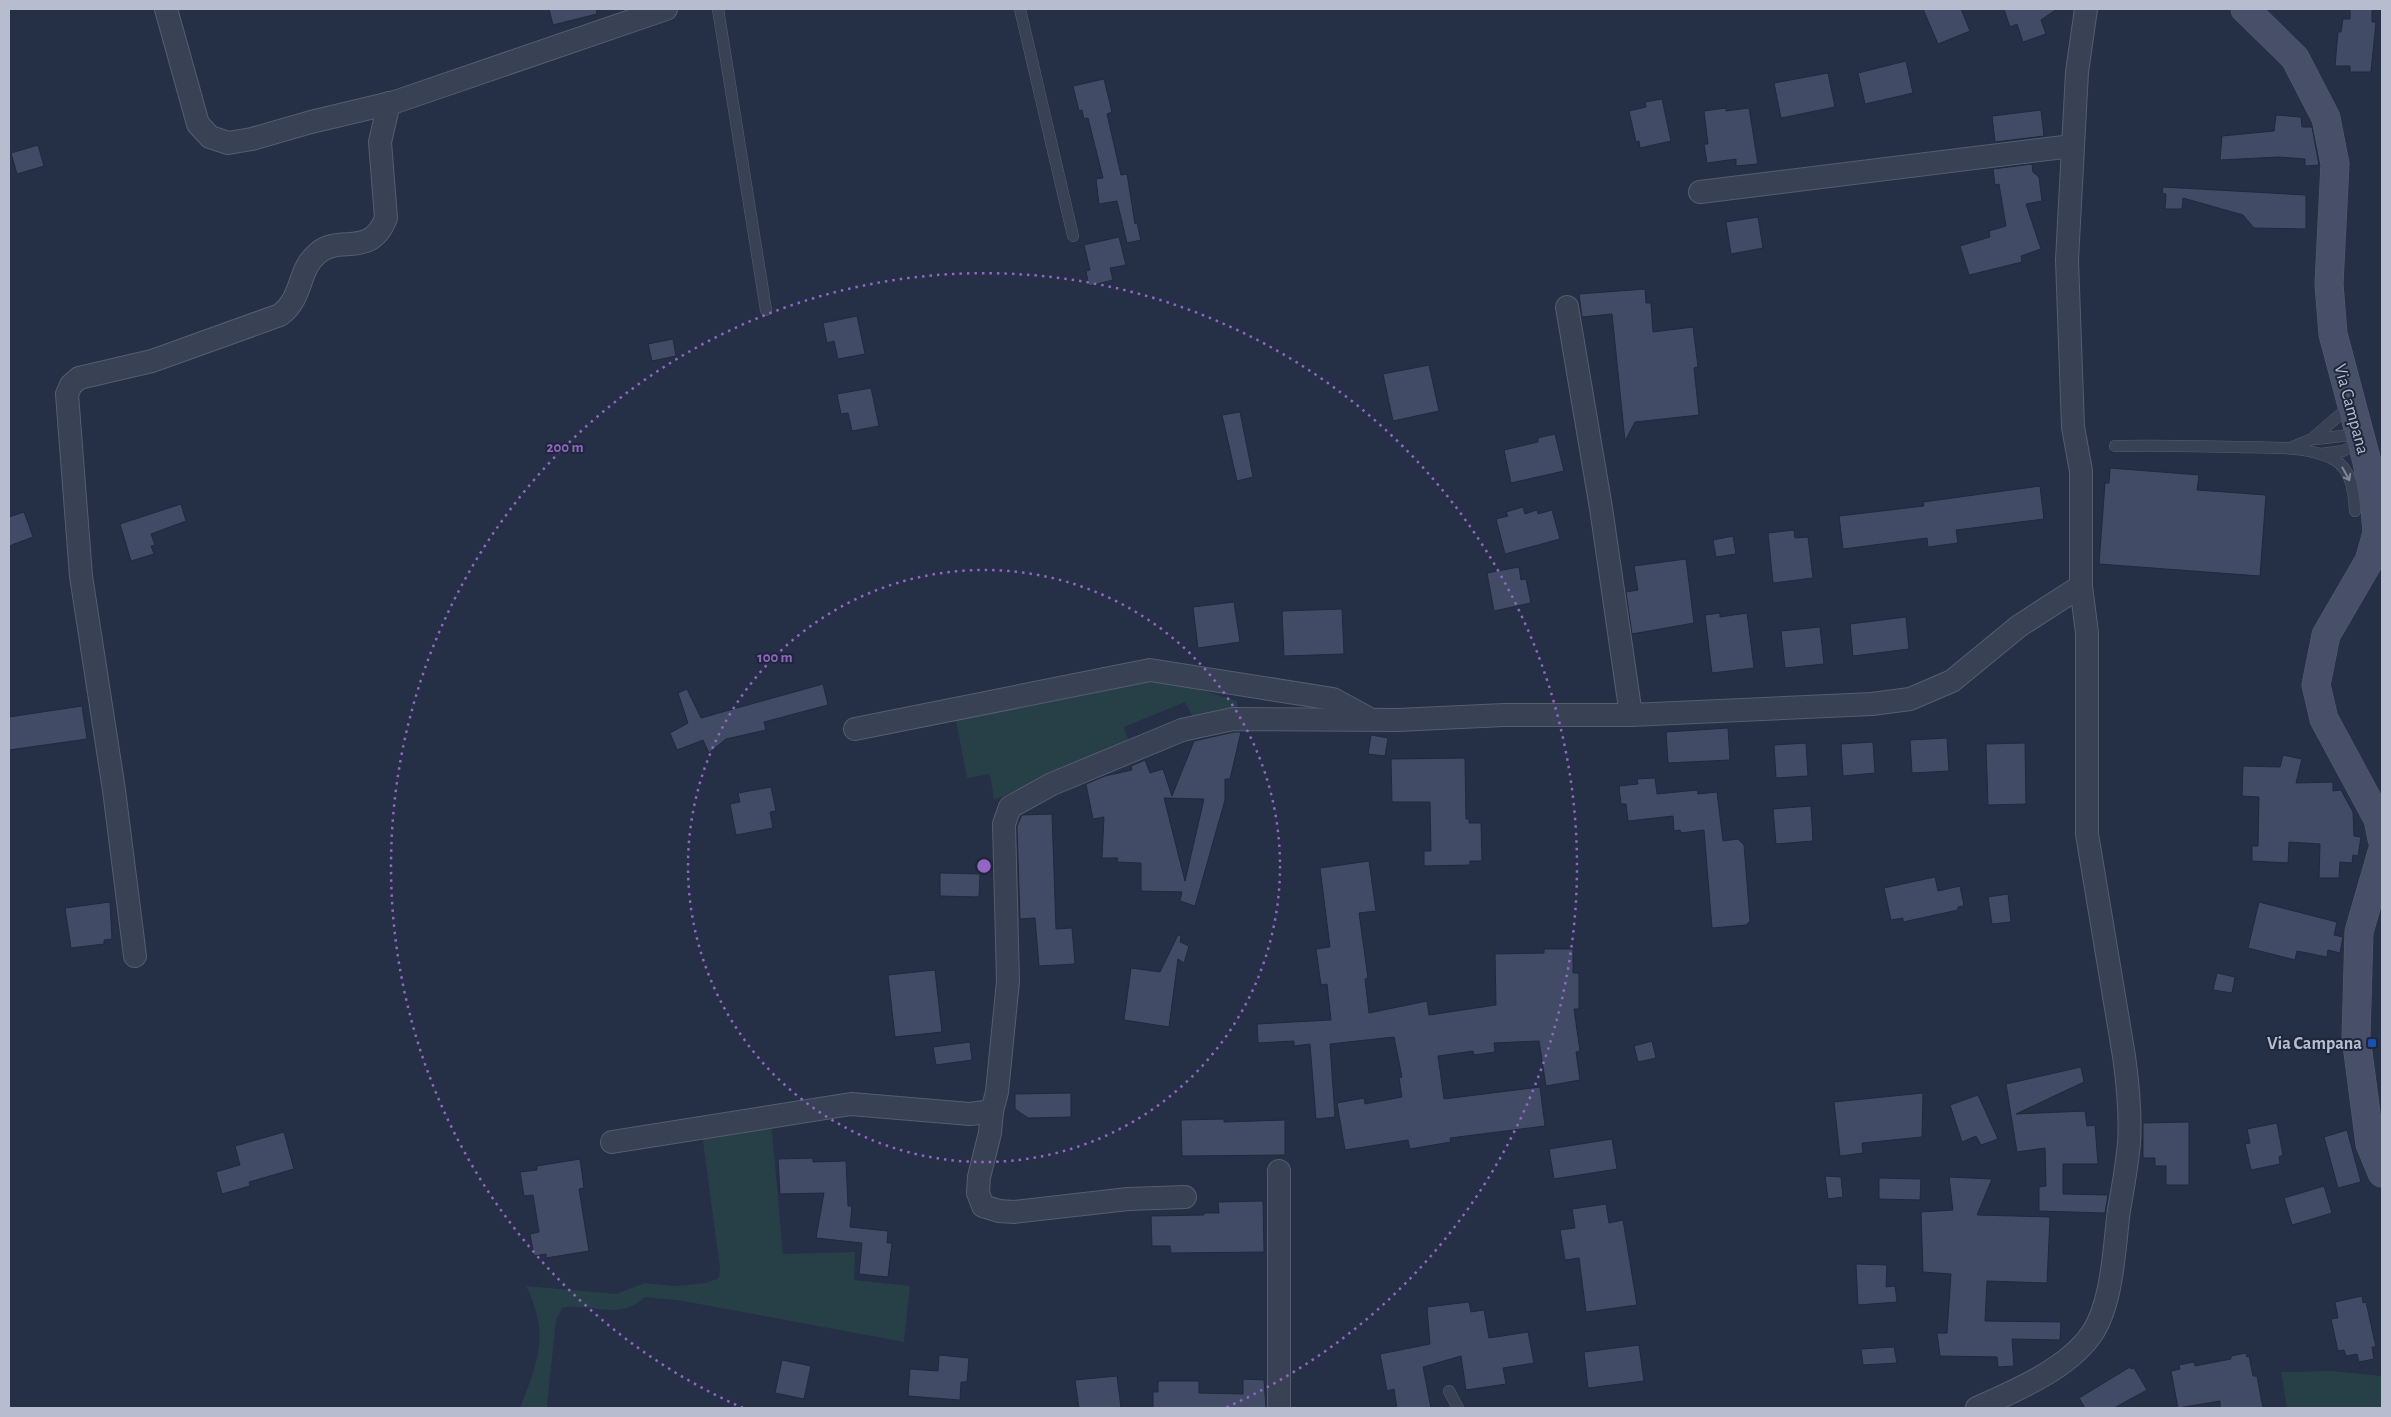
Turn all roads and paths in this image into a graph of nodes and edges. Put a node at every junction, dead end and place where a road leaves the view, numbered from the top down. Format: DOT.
graph roads {
  1 [pos="166,9"];
  2 [pos="666,9"];
  3 [pos="718,9"];
  4 [pos="1020,9"];
  5 [pos="2086,9"];
  6 [pos="2245,9"];
  7 [pos="389,103"];
  8 [pos="2072,146"];
  9 [pos="1700,192"];
  10 [pos="1073,236"];
  11 [pos="1567,307"];
  12 [pos="766,310"];
  13 [pos="2351,405"];
  14 [pos="2360,438"];
  15 [pos="2312,440"];
  16 [pos="2116,446"];
  17 [pos="2289,448"];
  18 [pos="2317,454"];
  19 [pos="2355,511"];
  20 [pos="2081,586"];
  21 [pos="1631,715"];
  22 [pos="1371,720"];
  23 [pos="855,729"];
  24 [pos="2382,839"];
  25 [pos="2382,852"];
  26 [pos="136,956"];
  27 [pos="992,1111"];
  28 [pos="612,1142"];
  29 [pos="1279,1171"];
  30 [pos="2382,1173"];
  31 [pos="1185,1196"];
  32 [pos="1449,1390"];
  33 [pos="1278,1408"];
  34 [pos="1458,1408"];
  35 [pos="1977,1408"];
  1 -- 7 [label="street"];
  2 -- 7 [label="street"];
  3 -- 12 [label="lane"];
  4 -- 10 [label="lane"];
  5 -- 8 [label="street"];
  6 -- 13 [label="main road, Via Campana"];
  7 -- 26 [label="street"];
  8 -- 9 [label="street"];
  8 -- 20 [label="street"];
  11 -- 21 [label="street"];
  13 -- 14 [label="main road, Via Campana"];
  13 -- 15 [label="lane"];
  14 -- 15 [label="lane"];
  14 -- 18 [label="lane"];
  14 -- 24 [label="main road, Via Campana"];
  15 -- 17 [label="lane"];
  16 -- 17 [label="lane"];
  17 -- 18 [label="lane"];
  18 -- 19 [label="lane, one-way"];
  20 -- 21 [label="street"];
  20 -- 35 [label="street"];
  21 -- 22 [label="street"];
  22 -- 23 [label="street"];
  22 -- 27 [label="street"];
  25 -- 30 [label="main road"];
  27 -- 28 [label="street"];
  27 -- 31 [label="street"];
  29 -- 33 [label="street"];
  32 -- 34 [label="lane"];
}
